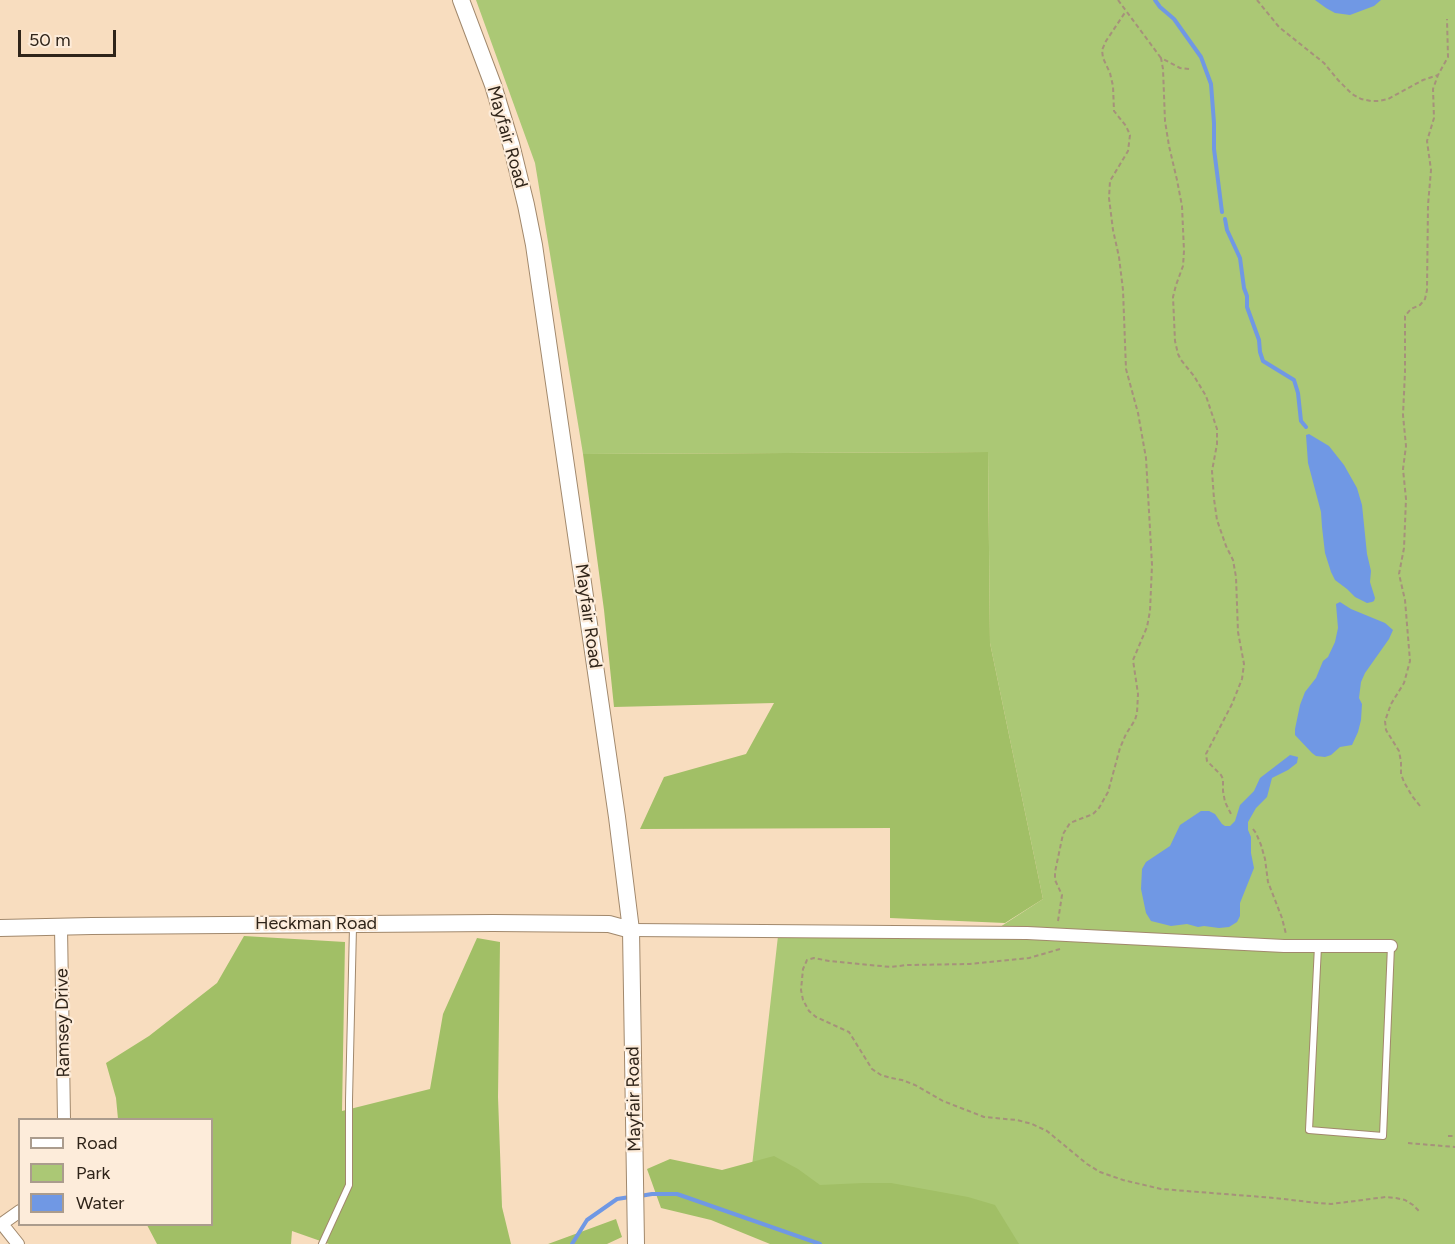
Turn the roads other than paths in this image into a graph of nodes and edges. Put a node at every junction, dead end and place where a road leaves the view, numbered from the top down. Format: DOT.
graph roads {
  1 [pos="461,0"];
  2 [pos="353,924"];
  3 [pos="61,927"];
  4 [pos="0,928"];
  5 [pos="631,930"];
  6 [pos="1318,946"];
  7 [pos="1391,946"];
  8 [pos="64,1118"];
  9 [pos="18,1212"];
  10 [pos="1,1225"];
  11 [pos="636,1237"];
  12 [pos="18,1244"];
  13 [pos="322,1244"];
  1 -- 5 [label="street, Mayfair Road"];
  2 -- 3 [label="street, Heckman Road"];
  2 -- 5 [label="street, Heckman Road"];
  2 -- 13 [label="lane"];
  3 -- 4 [label="street, Heckman Road"];
  3 -- 8 [label="street, Ramsey Drive"];
  5 -- 6 [label="street"];
  5 -- 11 [label="street, Mayfair Road"];
  6 -- 7 [label="street"];
  6 -- 7 [label="lane"];
  9 -- 10 [label="street"];
  10 -- 12 [label="street"];
}
